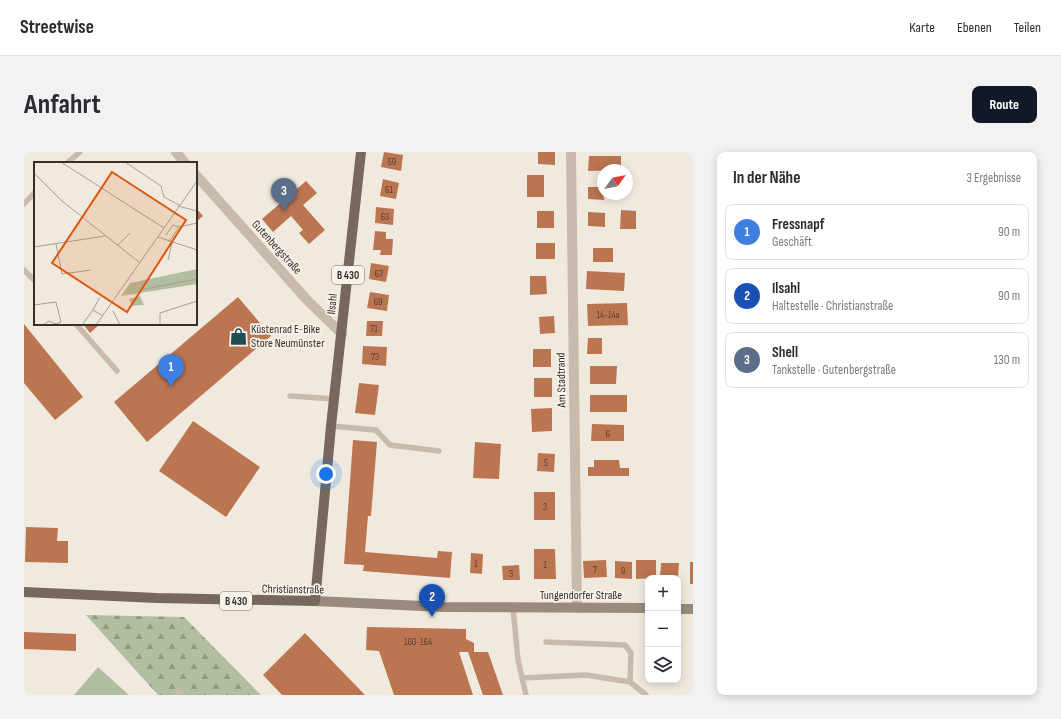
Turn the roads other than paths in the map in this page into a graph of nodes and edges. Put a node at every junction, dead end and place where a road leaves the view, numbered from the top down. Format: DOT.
graph roads {
  1 [pos="80,152"];
  2 [pos="176,152"];
  3 [pos="361,152"];
  4 [pos="571,152"];
  5 [pos="68,162"];
  6 [pos="184,162"];
  7 [pos="197,176"];
  8 [pos="34,193"];
  9 [pos="24,204"];
  10 [pos="24,270"];
  11 [pos="34,280"];
  12 [pos="77,325"];
  13 [pos="342,334"];
  14 [pos="117,371"];
  15 [pos="290,396"];
  16 [pos="335,399"];
  17 [pos="331,426"];
  18 [pos="439,451"];
  19 [pos="24,592"];
  20 [pos="315,601"];
  21 [pos="513,608"];
  22 [pos="577,608"];
  23 [pos="645,608"];
  24 [pos="681,609"];
  25 [pos="693,609"];
  26 [pos="546,642"];
  27 [pos="522,678"];
  28 [pos="630,682"];
  29 [pos="526,695"];
  30 [pos="646,695"];
  1 -- 5 [label="lane"];
  2 -- 6 [label="street"];
  3 -- 13 [label="main road, Ilsahl / B 430"];
  4 -- 22 [label="street, Am Stadtrand"];
  7 -- 13 [label="street, Gutenbergstraße"];
  8 -- 9 [label="lane"];
  10 -- 11 [label="lane"];
  12 -- 14 [label="lane"];
  13 -- 16 [label="main road, Ilsahl / B 430"];
  15 -- 16 [label="lane"];
  16 -- 17 [label="main road, Ilsahl / B 430"];
  17 -- 18 [label="lane"];
  17 -- 20 [label="main road, Ilsahl / B 430"];
  19 -- 20 [label="main road, Christianstraße / B 430"];
  20 -- 21 [label="main road, Christianstraße"];
  21 -- 22 [label="main road, Tungendorfer Straße"];
  21 -- 27 [label="lane"];
  22 -- 23 [label="main road, Tungendorfer Straße"];
  24 -- 25 [label="main road"];
  26 -- 28 [label="lane"];
  27 -- 28 [label="lane"];
  27 -- 29 [label="lane"];
  28 -- 30 [label="lane"];
}
